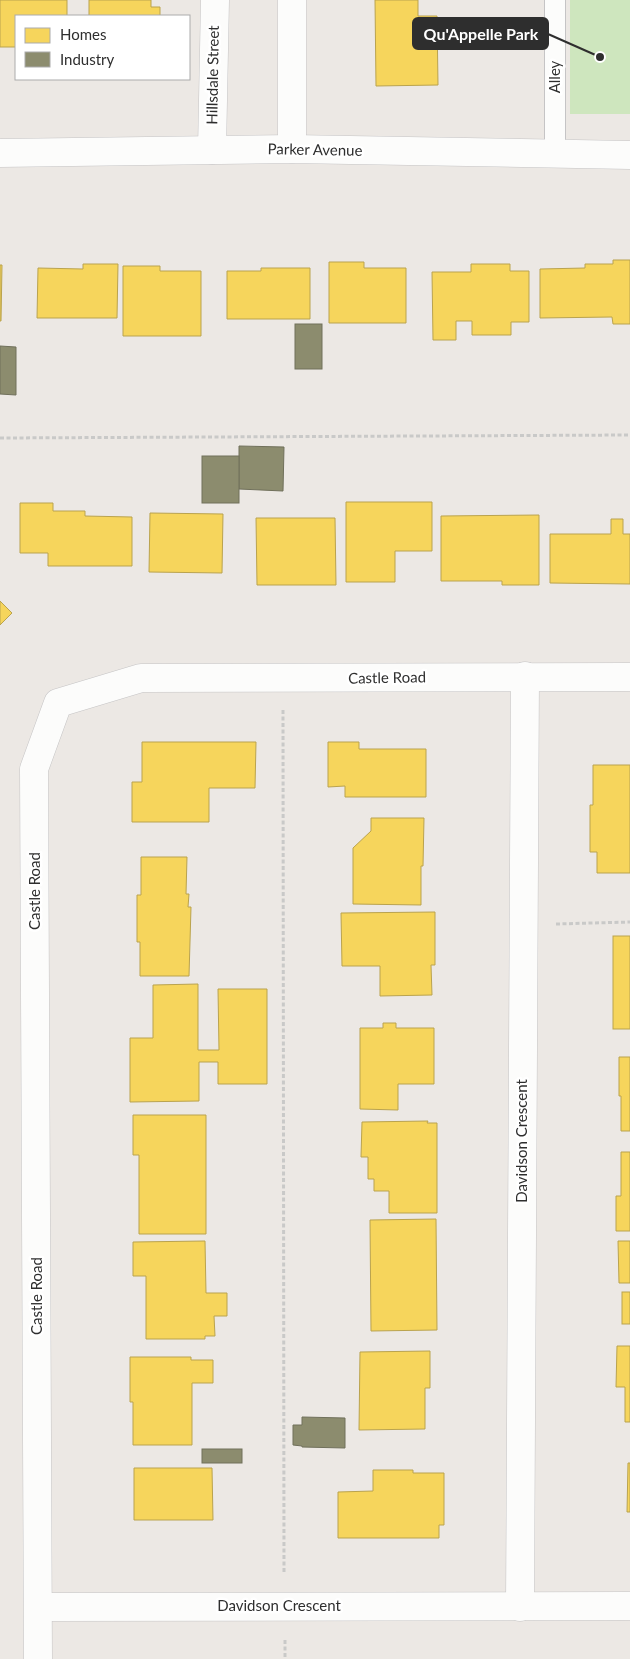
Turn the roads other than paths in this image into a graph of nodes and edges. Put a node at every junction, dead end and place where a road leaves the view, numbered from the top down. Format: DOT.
graph roads {
  1 [pos="215,0"];
  2 [pos="292,0"];
  3 [pos="555,0"];
  4 [pos="292,149"];
  5 [pos="212,150"];
  6 [pos="0,153"];
  7 [pos="555,154"];
  8 [pos="630,155"];
  9 [pos="525,676"];
  10 [pos="630,677"];
  11 [pos="630,1606"];
  12 [pos="39,1607"];
  13 [pos="520,1607"];
  14 [pos="38,1659"];
  1 -- 5 [label="street, Hillsdale Street"];
  2 -- 4 [label="street"];
  3 -- 7 [label="lane, Alley"];
  4 -- 5 [label="street, Parker Avenue"];
  4 -- 7 [label="street, Parker Avenue"];
  5 -- 6 [label="street, Parker Avenue"];
  7 -- 8 [label="street, Parker Avenue"];
  9 -- 10 [label="street, Castle Road"];
  9 -- 12 [label="street, Castle Road"];
  9 -- 13 [label="street, Davidson Crescent"];
  11 -- 13 [label="street, Davidson Crescent"];
  12 -- 13 [label="street, Davidson Crescent"];
  12 -- 14 [label="street, Castle Road"];
}
